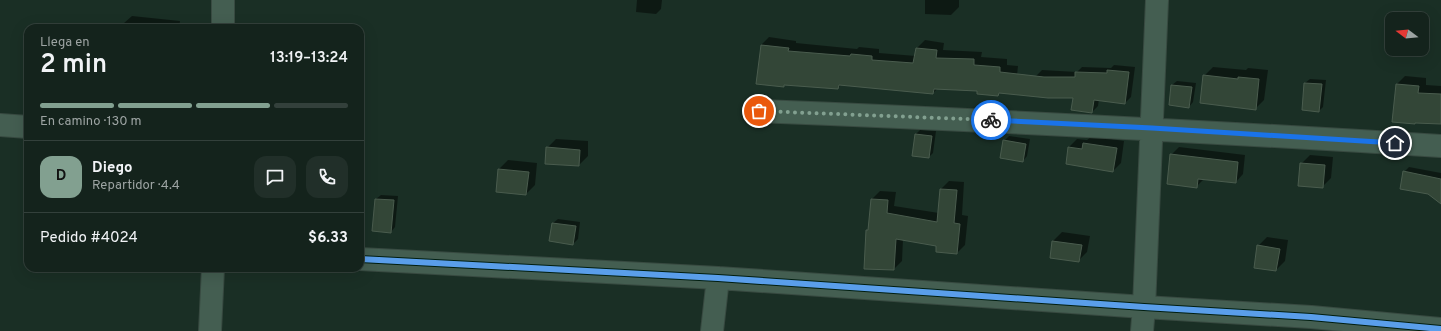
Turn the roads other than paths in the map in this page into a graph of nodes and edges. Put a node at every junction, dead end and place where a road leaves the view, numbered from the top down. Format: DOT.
graph roads {
  1 [pos="223,0"];
  2 [pos="1157,0"];
  3 [pos="223,24"];
  4 [pos="759,111"];
  5 [pos="0,125"];
  6 [pos="24,127"];
  7 [pos="1152,128"];
  8 [pos="1441,146"];
  9 [pos="364,258"];
  10 [pos="213,272"];
  11 [pos="718,278"];
  12 [pos="1144,307"];
  13 [pos="1441,329"];
  14 [pos="210,331"];
  15 [pos="712,331"];
  16 [pos="1142,331"];
  1 -- 3 [label="street"];
  2 -- 7 [label="street"];
  4 -- 7 [label="street"];
  5 -- 6 [label="street"];
  7 -- 8 [label="street"];
  7 -- 12 [label="street"];
  9 -- 11 [label="street"];
  10 -- 14 [label="street"];
  11 -- 12 [label="street"];
  11 -- 15 [label="street"];
  12 -- 13 [label="street"];
  12 -- 16 [label="street"];
}
